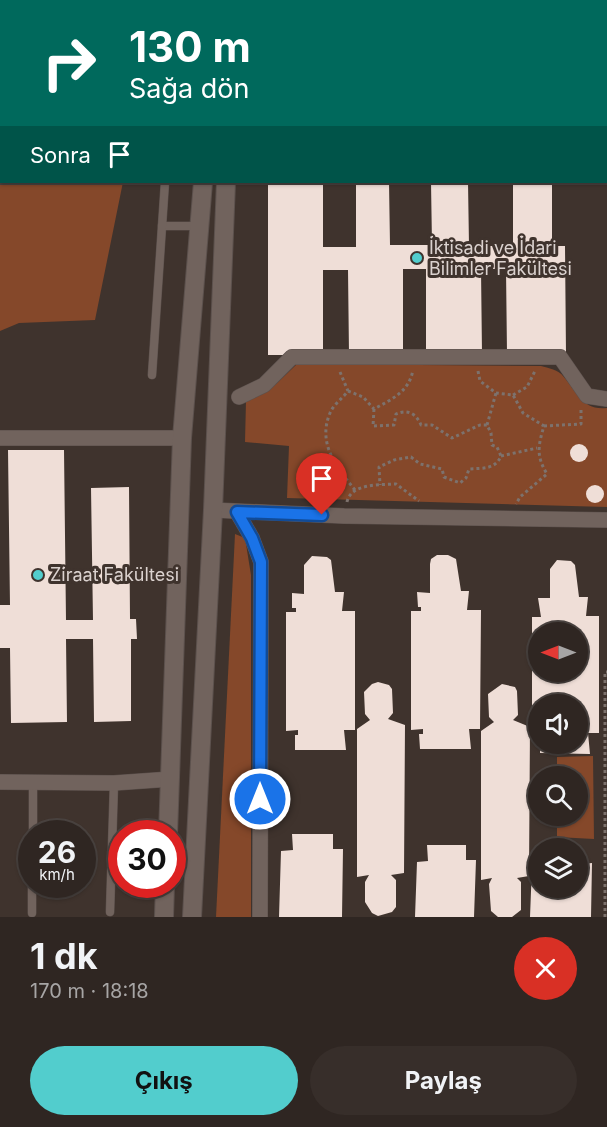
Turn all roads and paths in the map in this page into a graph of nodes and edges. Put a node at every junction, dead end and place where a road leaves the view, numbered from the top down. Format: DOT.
graph roads {
  1 [pos="165,183"];
  2 [pos="203,183"];
  3 [pos="226,183"];
  4 [pos="162,226"];
  5 [pos="201,226"];
  6 [pos="415,356"];
  7 [pos="475,356"];
  8 [pos="538,357"];
  9 [pos="338,358"];
  10 [pos="152,375"];
  11 [pos="582,388"];
  12 [pos="348,391"];
  13 [pos="496,393"];
  14 [pos="513,395"];
  15 [pos="239,397"];
  16 [pos="607,399"];
  17 [pos="374,409"];
  18 [pos="487,425"];
  19 [pos="544,426"];
  20 [pos="0,438"];
  21 [pos="182,438"];
  22 [pos="537,448"];
  23 [pos="501,456"];
  24 [pos="380,485"];
  25 [pos="355,490"];
  26 [pos="213,510"];
  27 [pos="237,512"];
  28 [pos="344,516"];
  29 [pos="424,517"];
  30 [pos="508,519"];
  31 [pos="607,520"];
  32 [pos="607,672"];
  33 [pos="171,779"];
  34 [pos="0,782"];
  35 [pos="33,783"];
  36 [pos="114,783"];
  37 [pos="33,820"];
  38 [pos="169,820"];
  39 [pos="32,898"];
  40 [pos="165,898"];
  41 [pos="110,912"];
  42 [pos="32,913"];
  43 [pos="164,917"];
  44 [pos="192,917"];
  45 [pos="260,917"];
  46 [pos="605,917"];
  1 -- 4 [label="lane"];
  2 -- 5 [label="street"];
  3 -- 26 [label="street"];
  4 -- 5 [label="lane"];
  4 -- 10 [label="lane"];
  5 -- 21 [label="street"];
  6 -- 7 [label="street"];
  6 -- 9 [label="street"];
  6 -- 17 [label="path"];
  7 -- 8 [label="street"];
  7 -- 13 [label="path"];
  8 -- 11 [label="street"];
  8 -- 14 [label="path"];
  9 -- 12 [label="path"];
  9 -- 15 [label="street"];
  11 -- 16 [label="street"];
  11 -- 19 [label="path"];
  12 -- 17 [label="path"];
  12 -- 25 [label="path"];
  13 -- 14 [label="path"];
  13 -- 18 [label="path"];
  14 -- 19 [label="path"];
  17 -- 18 [label="path"];
  18 -- 23 [label="path"];
  19 -- 22 [label="path"];
  20 -- 21 [label="street"];
  21 -- 33 [label="street"];
  22 -- 23 [label="path"];
  22 -- 30 [label="path"];
  23 -- 24 [label="path"];
  24 -- 25 [label="path"];
  24 -- 29 [label="path"];
  25 -- 28 [label="path"];
  26 -- 27 [label="street"];
  26 -- 44 [label="street"];
  27 -- 28 [label="street"];
  27 -- 45 [label="street"];
  28 -- 29 [label="street"];
  29 -- 30 [label="street"];
  30 -- 31 [label="street"];
  32 -- 46 [label="path"];
  33 -- 36 [label="street"];
  33 -- 38 [label="street"];
  34 -- 35 [label="street"];
  35 -- 36 [label="street"];
  35 -- 37 [label="lane"];
  36 -- 41 [label="lane"];
  39 -- 42 [label="lane"];
  40 -- 43 [label="street"];
}
